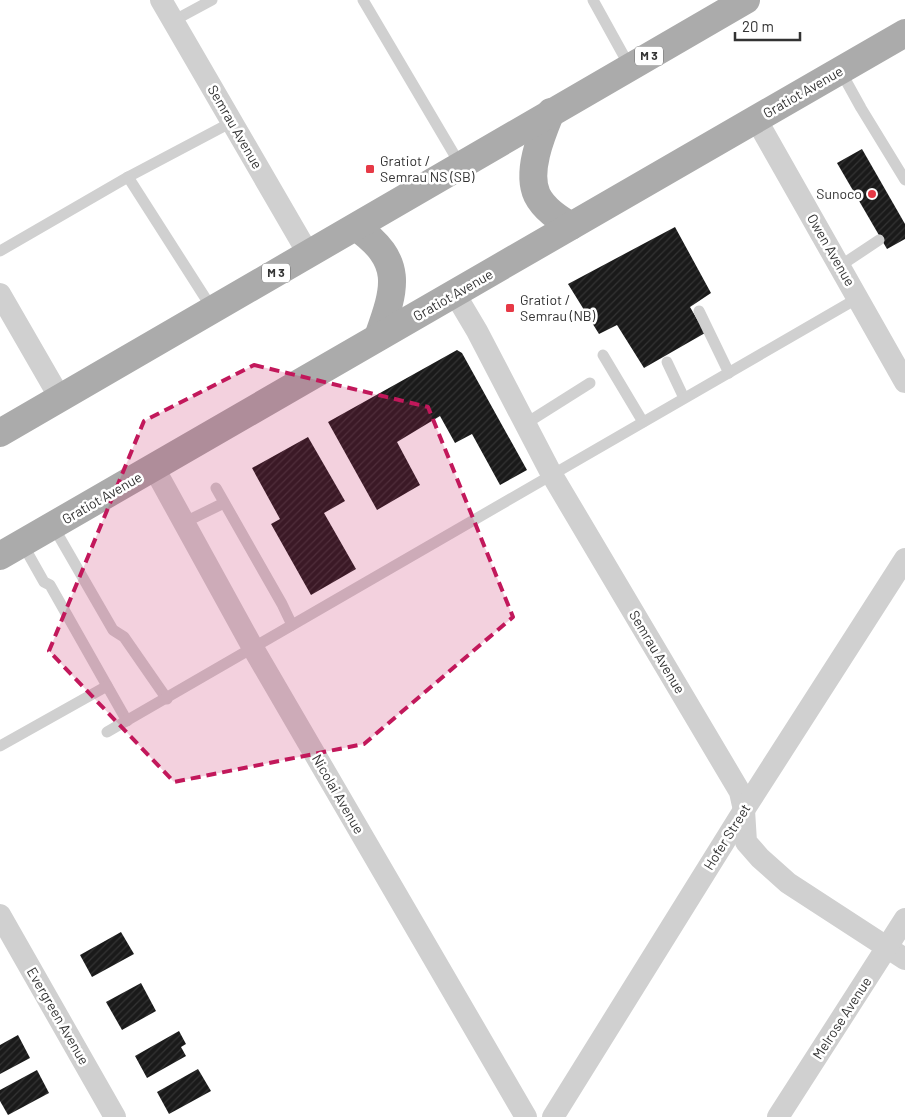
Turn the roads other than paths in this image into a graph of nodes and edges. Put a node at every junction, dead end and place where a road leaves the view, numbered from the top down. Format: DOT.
graph roads {
  1 [pos="161,0"];
  2 [pos="212,0"];
  3 [pos="363,0"];
  4 [pos="593,0"];
  5 [pos="746,0"];
  6 [pos="173,21"];
  7 [pos="905,33"];
  8 [pos="630,67"];
  9 [pos="840,70"];
  10 [pos="551,112"];
  11 [pos="756,119"];
  12 [pos="232,122"];
  13 [pos="461,166"];
  14 [pos="128,177"];
  15 [pos="905,180"];
  16 [pos="571,226"];
  17 [pos="356,227"];
  18 [pos="879,240"];
  19 [pos="0,251"];
  20 [pos="309,255"];
  21 [pos="840,266"];
  22 [pos="0,294"];
  23 [pos="455,294"];
  24 [pos="858,298"];
  25 [pos="213,310"];
  26 [pos="699,311"];
  27 [pos="378,337"];
  28 [pos="603,355"];
  29 [pos="667,362"];
  30 [pos="729,372"];
  31 [pos="905,382"];
  32 [pos="590,383"];
  33 [pos="60,398"];
  34 [pos="684,398"];
  35 [pos="643,422"];
  36 [pos="526,424"];
  37 [pos="0,433"];
  38 [pos="154,468"];
  39 [pos="552,475"];
  40 [pos="216,488"];
  41 [pos="224,503"];
  42 [pos="185,522"];
  43 [pos="53,526"];
  44 [pos="11,550"];
  45 [pos="905,559"];
  46 [pos="292,625"];
  47 [pos="253,648"];
  48 [pos="107,686"];
  49 [pos="167,699"];
  50 [pos="127,721"];
  51 [pos="107,732"];
  52 [pos="0,746"];
  53 [pos="744,810"];
  54 [pos="0,915"];
  55 [pos="905,919"];
  56 [pos="896,953"];
  57 [pos="116,1117"];
  58 [pos="526,1117"];
  59 [pos="553,1117"];
  60 [pos="778,1117"];
  1 -- 6 [label="street, Semrau Avenue"];
  2 -- 6 [label="lane"];
  3 -- 13 [label="lane"];
  4 -- 8 [label="lane"];
  5 -- 8 [label="main road, M 3"];
  6 -- 12 [label="street, Semrau Avenue"];
  7 -- 9 [label="main road, Gratiot Avenue"];
  8 -- 10 [label="main road, M 3"];
  9 -- 11 [label="main road, Gratiot Avenue"];
  9 -- 15 [label="lane"];
  10 -- 13 [label="main road, M 3"];
  10 -- 16 [label="main road"];
  11 -- 16 [label="main road, Gratiot Avenue"];
  11 -- 21 [label="street, Owen Avenue"];
  12 -- 14 [label="lane"];
  12 -- 20 [label="street, Semrau Avenue"];
  13 -- 17 [label="main road, M 3"];
  14 -- 19 [label="lane"];
  14 -- 25 [label="lane"];
  16 -- 23 [label="main road, Gratiot Avenue"];
  17 -- 20 [label="main road, M 3"];
  17 -- 27 [label="main road"];
  18 -- 21 [label="lane"];
  20 -- 25 [label="main road, M 3"];
  21 -- 24 [label="street, Owen Avenue"];
  22 -- 33 [label="street"];
  23 -- 27 [label="main road, Gratiot Avenue"];
  23 -- 36 [label="street, Semrau Avenue"];
  24 -- 30 [label="lane"];
  24 -- 31 [label="street, Owen Avenue"];
  25 -- 33 [label="main road, M 3"];
  26 -- 30 [label="lane"];
  27 -- 38 [label="main road, Gratiot Avenue"];
  28 -- 35 [label="lane"];
  29 -- 34 [label="lane"];
  30 -- 34 [label="lane"];
  32 -- 36 [label="lane"];
  33 -- 37 [label="main road, M 3"];
  34 -- 35 [label="lane"];
  35 -- 39 [label="lane"];
  36 -- 39 [label="street, Semrau Avenue"];
  38 -- 42 [label="street, Nicolai Avenue"];
  38 -- 43 [label="main road, Gratiot Avenue"];
  39 -- 46 [label="lane"];
  39 -- 53 [label="street, Semrau Avenue"];
  40 -- 41 [label="lane"];
  41 -- 42 [label="lane"];
  41 -- 46 [label="lane"];
  42 -- 47 [label="street, Nicolai Avenue"];
  43 -- 44 [label="main road, Gratiot Avenue"];
  43 -- 49 [label="lane"];
  44 -- 48 [label="lane"];
  45 -- 53 [label="street, Hofer Street"];
  46 -- 47 [label="lane"];
  47 -- 49 [label="lane"];
  47 -- 58 [label="street, Nicolai Avenue"];
  48 -- 50 [label="lane"];
  48 -- 52 [label="lane"];
  49 -- 50 [label="lane"];
  50 -- 51 [label="lane"];
  53 -- 56 [label="street, Semrau Avenue"];
  53 -- 59 [label="street, Hofer Street"];
  54 -- 57 [label="street, Evergreen Avenue"];
  55 -- 56 [label="street, Melrose Avenue"];
  56 -- 60 [label="street, Melrose Avenue"];
}
